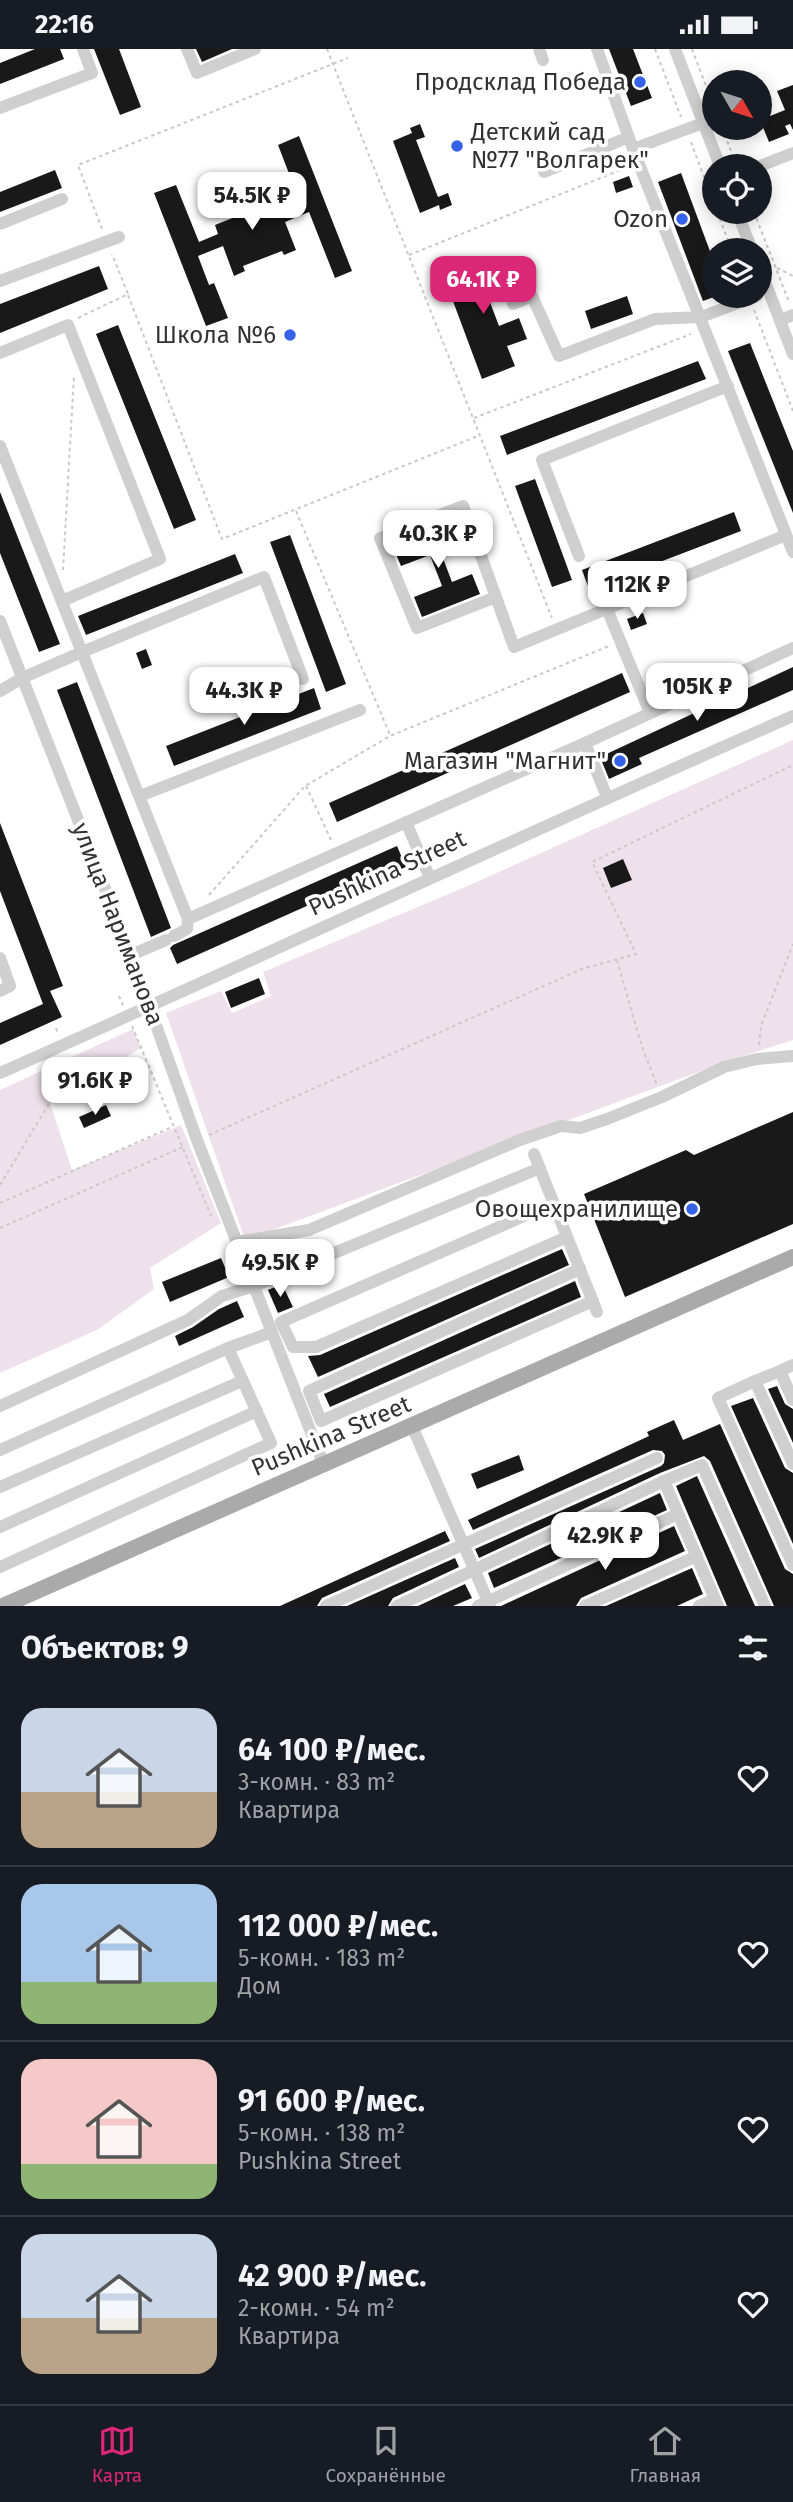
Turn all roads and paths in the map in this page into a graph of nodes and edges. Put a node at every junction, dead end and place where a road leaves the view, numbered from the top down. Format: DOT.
graph roads {
  1 [pos="83,49"];
  2 [pos="187,49"];
  3 [pos="255,49"];
  4 [pos="327,49"];
  5 [pos="597,49"];
  6 [pos="675,49"];
  7 [pos="691,49"];
  8 [pos="348,58"];
  9 [pos="333,64"];
  10 [pos="702,77"];
  11 [pos="0,108"];
  12 [pos="702,120"];
  13 [pos="702,123"];
  14 [pos="631,143"];
  15 [pos="793,153"];
  16 [pos="772,161"];
  17 [pos="639,163"];
  18 [pos="544,172"];
  19 [pos="62,199"];
  20 [pos="0,224"];
  21 [pos="759,224"];
  22 [pos="113,239"];
  23 [pos="409,255"];
  24 [pos="776,267"];
  25 [pos="793,275"];
  26 [pos="0,281"];
  27 [pos="128,295"];
  28 [pos="513,304"];
  29 [pos="732,308"];
  30 [pos="763,308"];
  31 [pos="770,308"];
  32 [pos="793,313"];
  33 [pos="78,318"];
  34 [pos="780,320"];
  35 [pos="703,322"];
  36 [pos="0,352"];
  37 [pos="793,354"];
  38 [pos="75,371"];
  39 [pos="728,386"];
  40 [pos="793,411"];
  41 [pos="473,418"];
  42 [pos="480,435"];
  43 [pos="0,446"];
  44 [pos="295,509"];
  45 [pos="786,535"];
  46 [pos="793,552"];
  47 [pos="579,556"];
  48 [pos="63,574"];
  49 [pos="496,597"];
  50 [pos="62,601"];
  51 [pos="607,609"];
  52 [pos="0,621"];
  53 [pos="557,629"];
  54 [pos="613,644"];
  55 [pos="793,648"];
  56 [pos="82,652"];
  57 [pos="22,678"];
  58 [pos="303,679"];
  59 [pos="0,691"];
  60 [pos="360,710"];
  61 [pos="649,713"];
  62 [pos="793,716"];
  63 [pos="390,736"];
  64 [pos="585,743"];
  65 [pos="793,765"];
  66 [pos="305,786"];
  67 [pos="140,796"];
  68 [pos="607,797"];
  69 [pos="406,822"];
  70 [pos="337,853"];
  71 [pos="430,879"];
  72 [pos="206,898"];
  73 [pos="188,919"];
  74 [pos="793,944"];
  75 [pos="131,955"];
  76 [pos="0,958"];
  77 [pos="617,959"];
  78 [pos="0,991"];
  79 [pos="119,996"];
  80 [pos="151,1007"];
  81 [pos="128,1017"];
  82 [pos="56,1028"];
  83 [pos="62,1046"];
  84 [pos="793,1056"];
  85 [pos="757,1059"];
  86 [pos="0,1073"];
  87 [pos="662,1097"];
  88 [pos="174,1126"];
  89 [pos="197,1140"];
  90 [pos="182,1147"];
  91 [pos="534,1154"];
  92 [pos="540,1168"];
  93 [pos="0,1185"];
  94 [pos="0,1202"];
  95 [pos="554,1203"];
  96 [pos="212,1218"];
  97 [pos="0,1228"];
  98 [pos="567,1237"];
  99 [pos="237,1242"];
  100 [pos="793,1257"];
  101 [pos="580,1269"];
  102 [pos="254,1286"];
  103 [pos="272,1332"];
  104 [pos="293,1347"];
  105 [pos="228,1348"];
  106 [pos="280,1352"];
  107 [pos="793,1365"];
  108 [pos="780,1371"];
  109 [pos="242,1381"];
  110 [pos="755,1381"];
  111 [pos="793,1400"];
  112 [pos="0,1406"];
  113 [pos="257,1411"];
  114 [pos="412,1426"];
  115 [pos="0,1450"];
  116 [pos="657,1458"];
  117 [pos="323,1463"];
  118 [pos="793,1464"];
  119 [pos="664,1481"];
  120 [pos="0,1487"];
  121 [pos="678,1514"];
  122 [pos="0,1527"];
  123 [pos="463,1544"];
  124 [pos="696,1556"];
  125 [pos="793,1565"];
  126 [pos="0,1567"];
  127 [pos="475,1571"];
  128 [pos="717,1602"];
  129 [pos="485,1604"];
  130 [pos="3,1606"];
  131 [pos="326,1606"];
  132 [pos="397,1606"];
  133 [pos="585,1606"];
  134 [pos="699,1606"];
  135 [pos="765,1606"];
  1 -- 11 [label="street"];
  2 -- 3 [label="street"];
  4 -- 9 [label="path"];
  5 -- 14 [label="street"];
  6 -- 12 [label="street"];
  7 -- 10 [label="path"];
  8 -- 9 [label="path"];
  9 -- 22 [label="path"];
  9 -- 23 [label="path"];
  13 -- 14 [label="street"];
  14 -- 17 [label="street"];
  14 -- 18 [label="street"];
  15 -- 16 [label="street"];
  17 -- 23 [label="path"];
  17 -- 35 [label="street"];
  19 -- 20 [label="street"];
  21 -- 24 [label="path"];
  22 -- 26 [label="street"];
  22 -- 27 [label="path"];
  23 -- 41 [label="path"];
  24 -- 25 [label="path"];
  24 -- 32 [label="path"];
  27 -- 33 [label="path"];
  27 -- 44 [label="path"];
  28 -- 35 [label="street"];
  29 -- 35 [label="street"];
  30 -- 40 [label="path"];
  31 -- 34 [label="street"];
  32 -- 34 [label="street"];
  34 -- 37 [label="street"];
  35 -- 39 [label="street"];
  35 -- 41 [label="path"];
  36 -- 50 [label="street"];
  38 -- 48 [label="path"];
  39 -- 45 [label="street"];
  39 -- 47 [label="street"];
  41 -- 42 [label="path"];
  42 -- 44 [label="path"];
  42 -- 53 [label="path"];
  43 -- 50 [label="street"];
  44 -- 63 [label="path"];
  45 -- 46 [label="street"];
  45 -- 51 [label="street"];
  49 -- 49 [label="street"];
  49 -- 53 [label="street"];
  50 -- 56 [label="street"];
  51 -- 53 [label="street"];
  51 -- 61 [label="street"];
  52 -- 57 [label="street, улица Нариманова"];
  54 -- 63 [label="path"];
  55 -- 61 [label="street"];
  56 -- 57 [label="street"];
  56 -- 58 [label="street"];
  56 -- 67 [label="street"];
  57 -- 59 [label="street"];
  57 -- 75 [label="street, улица Нариманова"];
  60 -- 67 [label="street"];
  61 -- 64 [label="street"];
  62 -- 68 [label="street, Pushkina Street"];
  63 -- 66 [label="path"];
  64 -- 68 [label="street"];
  64 -- 69 [label="street"];
  65 -- 77 [label="path"];
  66 -- 70 [label="path"];
  66 -- 72 [label="path"];
  67 -- 73 [label="street"];
  68 -- 71 [label="street, Pushkina Street"];
  69 -- 70 [label="street"];
  69 -- 71 [label="street"];
  70 -- 73 [label="street"];
  71 -- 80 [label="street, Pushkina Street"];
  73 -- 75 [label="street"];
  74 -- 85 [label="path"];
  75 -- 80 [label="street, улица Нариманова"];
  76 -- 78 [label="street"];
  77 -- 87 [label="path"];
  77 -- 89 [label="path"];
  79 -- 81 [label="path"];
  80 -- 81 [label="street, Pushkina Street"];
  80 -- 89 [label="street, улица Нариманова"];
  81 -- 83 [label="street, Pushkina Street"];
  81 -- 88 [label="path"];
  82 -- 83 [label="path"];
  83 -- 86 [label="street, Pushkina Street"];
  83 -- 93 [label="path"];
  84 -- 85 [label="street"];
  85 -- 87 [label="street"];
  87 -- 99 [label="street"];
  88 -- 90 [label="path"];
  88 -- 94 [label="path"];
  89 -- 90 [label="path"];
  89 -- 99 [label="street, улица Нариманова"];
  90 -- 96 [label="path"];
  90 -- 97 [label="path"];
  91 -- 92 [label="street"];
  92 -- 95 [label="street"];
  92 -- 102 [label="street"];
  95 -- 98 [label="street"];
  95 -- 104 [label="street"];
  98 -- 101 [label="street"];
  98 -- 104 [label="street"];
  99 -- 102 [label="street, улица Нариманова"];
  100 -- 114 [label="main road, Pushkina Street"];
  101 -- 101 [label="street"];
  102 -- 103 [label="street, улица Нариманова"];
  102 -- 112 [label="street"];
  103 -- 105 [label="street"];
  103 -- 106 [label="street, улица Нариманова"];
  104 -- 106 [label="street"];
  105 -- 109 [label="street"];
  105 -- 115 [label="street"];
  106 -- 117 [label="street, улица Нариманова"];
  107 -- 108 [label="street"];
  108 -- 110 [label="street"];
  108 -- 111 [label="street"];
  109 -- 113 [label="street"];
  109 -- 120 [label="street"];
  110 -- 118 [label="street"];
  110 -- 125 [label="street"];
  113 -- 122 [label="street"];
  113 -- 126 [label="street"];
  114 -- 117 [label="main road, Pushkina Street"];
  114 -- 123 [label="street"];
  116 -- 123 [label="street"];
  117 -- 130 [label="main road, Pushkina Street"];
  119 -- 121 [label="street"];
  119 -- 127 [label="street"];
  119 -- 135 [label="street"];
  121 -- 124 [label="street"];
  121 -- 129 [label="street"];
  123 -- 127 [label="street"];
  123 -- 131 [label="street"];
  124 -- 128 [label="street"];
  124 -- 133 [label="street"];
  127 -- 129 [label="street"];
  127 -- 132 [label="street"];
  128 -- 134 [label="street"];
}
